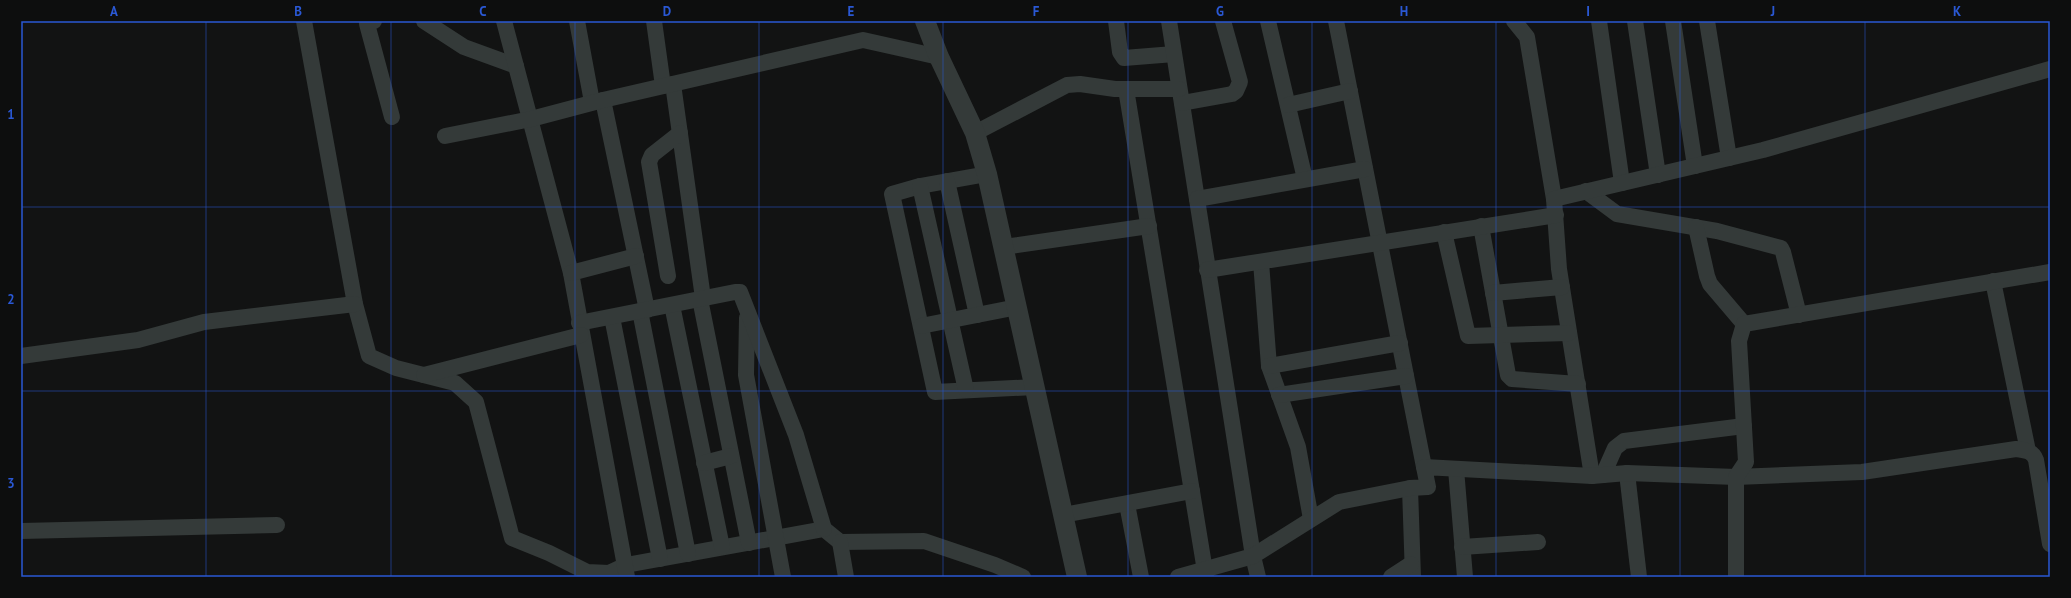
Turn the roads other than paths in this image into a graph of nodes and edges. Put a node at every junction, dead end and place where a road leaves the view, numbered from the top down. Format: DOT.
graph roads {
  1 [pos="304,21"];
  2 [pos="374,21"];
  3 [pos="424,21"];
  4 [pos="504,21"];
  5 [pos="577,21"];
  6 [pos="654,21"];
  7 [pos="925,21"];
  8 [pos="1116,21"];
  9 [pos="1169,21"];
  10 [pos="1223,21"];
  11 [pos="1268,21"];
  12 [pos="1336,21"];
  13 [pos="1514,21"];
  14 [pos="1598,21"];
  15 [pos="1635,21"];
  16 [pos="1673,21"];
  17 [pos="1707,21"];
  18 [pos="1174,54"];
  19 [pos="939,57"];
  20 [pos="516,66"];
  21 [pos="2050,69"];
  22 [pos="668,85"];
  23 [pos="1126,88"];
  24 [pos="1350,91"];
  25 [pos="1180,96"];
  26 [pos="598,101"];
  27 [pos="1288,105"];
  28 [pos="392,117"];
  29 [pos="531,119"];
  30 [pos="680,133"];
  31 [pos="976,133"];
  32 [pos="445,136"];
  33 [pos="1729,158"];
  34 [pos="1695,166"];
  35 [pos="1365,169"];
  36 [pos="987,174"];
  37 [pos="1658,175"];
  38 [pos="1305,179"];
  39 [pos="947,181"];
  40 [pos="1622,183"];
  41 [pos="920,186"];
  42 [pos="1586,191"];
  43 [pos="1554,198"];
  44 [pos="1197,199"];
  45 [pos="1556,215"];
  46 [pos="1149,226"];
  47 [pos="1481,226"];
  48 [pos="1696,227"];
  49 [pos="1444,232"];
  50 [pos="1380,244"];
  51 [pos="1004,247"];
  52 [pos="636,256"];
  53 [pos="1261,262"];
  54 [pos="1207,270"];
  55 [pos="2050,272"];
  56 [pos="571,273"];
  57 [pos="668,276"];
  58 [pos="1993,281"];
  59 [pos="1562,287"];
  60 [pos="1493,293"];
  61 [pos="701,298"];
  62 [pos="355,304"];
  63 [pos="672,305"];
  64 [pos="1017,307"];
  65 [pos="747,308"];
  66 [pos="643,310"];
  67 [pos="977,315"];
  68 [pos="1799,315"];
  69 [pos="612,317"];
  70 [pos="950,320"];
  71 [pos="1744,324"];
  72 [pos="921,326"];
  73 [pos="580,329"];
  74 [pos="1569,333"];
  75 [pos="1500,335"];
  76 [pos="1400,343"];
  77 [pos="21,356"];
  78 [pos="1269,366"];
  79 [pos="423,375"];
  80 [pos="1406,376"];
  81 [pos="1578,384"];
  82 [pos="1035,387"];
  83 [pos="966,390"];
  84 [pos="1279,396"];
  85 [pos="1744,426"];
  86 [pos="732,456"];
  87 [pos="2038,456"];
  88 [pos="704,462"];
  89 [pos="1424,467"];
  90 [pos="1456,469"];
  91 [pos="1627,473"];
  92 [pos="1597,475"];
  93 [pos="1736,477"];
  94 [pos="1410,488"];
  95 [pos="1192,491"];
  96 [pos="1127,504"];
  97 [pos="1063,516"];
  98 [pos="1310,519"];
  99 [pos="277,525"];
  100 [pos="824,529"];
  101 [pos="21,531"];
  102 [pos="775,538"];
  103 [pos="840,542"];
  104 [pos="1538,542"];
  105 [pos="749,543"];
  106 [pos="2050,544"];
  107 [pos="722,547"];
  108 [pos="1462,547"];
  109 [pos="688,554"];
  110 [pos="1253,556"];
  111 [pos="660,559"];
  112 [pos="1412,570"];
  113 [pos="626,571"];
  114 [pos="1206,574"];
  115 [pos="783,577"];
  116 [pos="846,577"];
  117 [pos="1023,577"];
  118 [pos="1077,577"];
  119 [pos="1142,577"];
  120 [pos="1178,577"];
  121 [pos="1258,577"];
  122 [pos="1391,577"];
  123 [pos="1465,577"];
  124 [pos="1640,577"];
  125 [pos="1736,577"];
  1 -- 62 [label="street"];
  2 -- 28 [label="street"];
  3 -- 20 [label="street"];
  4 -- 20 [label="street"];
  5 -- 26 [label="street"];
  6 -- 22 [label="street"];
  7 -- 19 [label="street"];
  8 -- 18 [label="street"];
  9 -- 18 [label="street"];
  10 -- 25 [label="street"];
  11 -- 27 [label="street"];
  12 -- 24 [label="street"];
  13 -- 43 [label="street"];
  14 -- 40 [label="street"];
  15 -- 37 [label="street"];
  16 -- 34 [label="street"];
  17 -- 33 [label="street"];
  18 -- 25 [label="street"];
  19 -- 22 [label="street"];
  19 -- 31 [label="street"];
  20 -- 29 [label="street"];
  21 -- 33 [label="street"];
  22 -- 26 [label="street"];
  22 -- 30 [label="street"];
  23 -- 25 [label="street"];
  23 -- 31 [label="street"];
  23 -- 46 [label="street"];
  24 -- 27 [label="street"];
  24 -- 35 [label="street"];
  25 -- 44 [label="street"];
  26 -- 29 [label="street"];
  26 -- 52 [label="street"];
  27 -- 38 [label="street"];
  29 -- 32 [label="street"];
  29 -- 56 [label="street"];
  30 -- 57 [label="street"];
  30 -- 61 [label="street"];
  31 -- 36 [label="street"];
  33 -- 34 [label="street"];
  34 -- 37 [label="street"];
  35 -- 38 [label="street"];
  35 -- 50 [label="street"];
  36 -- 39 [label="street"];
  36 -- 51 [label="street"];
  37 -- 40 [label="street"];
  38 -- 44 [label="street"];
  39 -- 41 [label="street"];
  39 -- 67 [label="street"];
  40 -- 42 [label="street"];
  41 -- 70 [label="street"];
  41 -- 72 [label="street"];
  42 -- 43 [label="street"];
  42 -- 48 [label="street"];
  43 -- 45 [label="street"];
  44 -- 54 [label="street"];
  45 -- 47 [label="street"];
  45 -- 59 [label="street"];
  46 -- 51 [label="street"];
  46 -- 95 [label="street"];
  47 -- 49 [label="street"];
  47 -- 60 [label="street"];
  48 -- 68 [label="street"];
  48 -- 71 [label="street"];
  49 -- 50 [label="street"];
  49 -- 75 [label="street"];
  50 -- 53 [label="street"];
  50 -- 76 [label="street"];
  51 -- 64 [label="street"];
  52 -- 56 [label="street"];
  52 -- 66 [label="street"];
  53 -- 54 [label="street"];
  53 -- 78 [label="street"];
  54 -- 110 [label="street"];
  55 -- 58 [label="street"];
  56 -- 73 [label="street"];
  58 -- 68 [label="street"];
  58 -- 87 [label="street"];
  59 -- 60 [label="street"];
  59 -- 74 [label="street"];
  60 -- 75 [label="street"];
  61 -- 63 [label="street"];
  61 -- 65 [label="street"];
  61 -- 86 [label="street"];
  62 -- 77 [label="street"];
  62 -- 79 [label="street"];
  63 -- 66 [label="street"];
  63 -- 88 [label="street"];
  64 -- 67 [label="street"];
  64 -- 82 [label="street"];
  65 -- 100 [label="street"];
  65 -- 102 [label="street"];
  66 -- 69 [label="street"];
  66 -- 109 [label="street"];
  67 -- 70 [label="street"];
  68 -- 71 [label="street"];
  69 -- 73 [label="street"];
  69 -- 111 [label="street"];
  70 -- 72 [label="street"];
  70 -- 83 [label="street"];
  71 -- 85 [label="street"];
  72 -- 83 [label="street"];
  73 -- 79 [label="street"];
  73 -- 113 [label="street"];
  74 -- 75 [label="street"];
  74 -- 81 [label="street"];
  75 -- 81 [label="street"];
  76 -- 78 [label="street"];
  76 -- 80 [label="street"];
  78 -- 84 [label="street"];
  79 -- 113 [label="street"];
  80 -- 84 [label="street"];
  80 -- 89 [label="street"];
  81 -- 92 [label="street"];
  82 -- 83 [label="street"];
  82 -- 97 [label="street"];
  84 -- 98 [label="street"];
  85 -- 92 [label="street"];
  85 -- 93 [label="street"];
  86 -- 88 [label="street"];
  86 -- 105 [label="street"];
  87 -- 93 [label="street"];
  87 -- 106 [label="street"];
  88 -- 107 [label="street"];
  89 -- 90 [label="street"];
  89 -- 94 [label="street"];
  90 -- 92 [label="street"];
  90 -- 108 [label="street"];
  91 -- 92 [label="street"];
  91 -- 93 [label="street"];
  91 -- 124 [label="street"];
  93 -- 125 [label="street"];
  94 -- 98 [label="street"];
  94 -- 112 [label="street"];
  95 -- 96 [label="street"];
  95 -- 114 [label="street"];
  96 -- 97 [label="street"];
  96 -- 119 [label="street"];
  97 -- 118 [label="street"];
  98 -- 110 [label="street"];
  99 -- 101 [label="street"];
  100 -- 102 [label="street"];
  100 -- 103 [label="street"];
  102 -- 105 [label="street"];
  102 -- 115 [label="street"];
  103 -- 116 [label="street"];
  103 -- 117 [label="street"];
  104 -- 108 [label="street"];
  105 -- 107 [label="street"];
  107 -- 109 [label="street"];
  108 -- 123 [label="street"];
  109 -- 111 [label="street"];
  110 -- 114 [label="street"];
  110 -- 121 [label="street"];
  111 -- 113 [label="street"];
  112 -- 122 [label="street"];
  114 -- 120 [label="street"];
}
